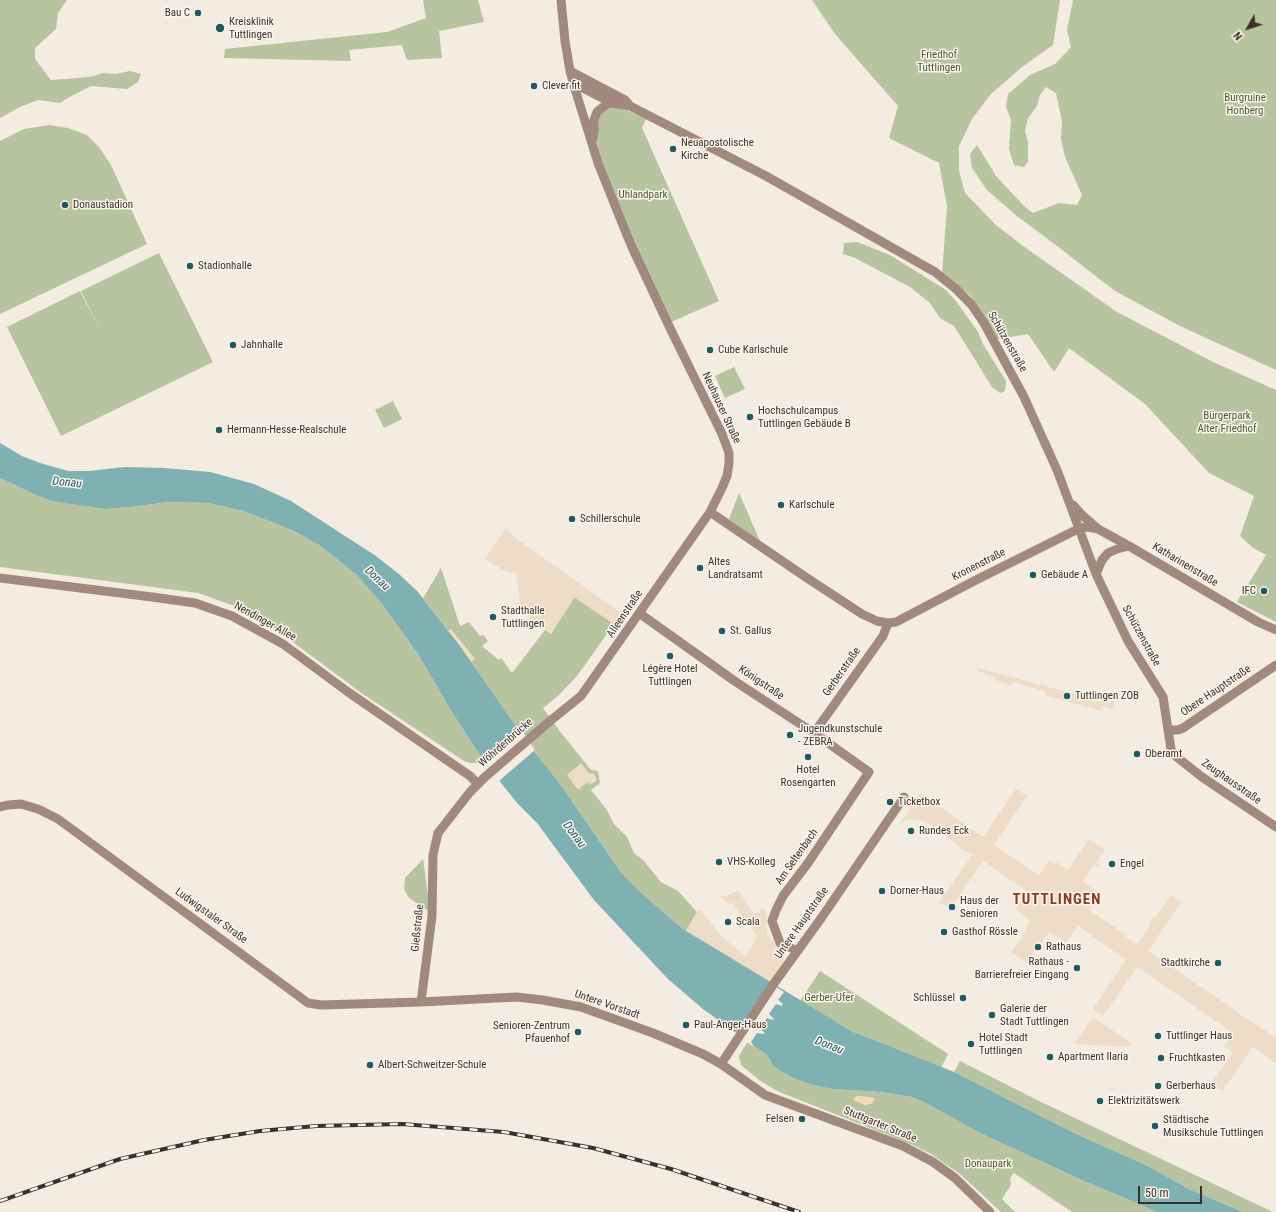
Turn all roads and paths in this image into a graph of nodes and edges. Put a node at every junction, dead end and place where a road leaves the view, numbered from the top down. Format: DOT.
graph roads {
  1 [pos="561,0"];
  2 [pos="570,71"];
  3 [pos="574,89"];
  4 [pos="612,103"];
  5 [pos="630,106"];
  6 [pos="591,142"];
  7 [pos="1069,499"];
  8 [pos="710,512"];
  9 [pos="1080,528"];
  10 [pos="1098,528"];
  11 [pos="1129,546"];
  12 [pos="1096,574"];
  13 [pos="0,578"];
  14 [pos="639,613"];
  15 [pos="888,623"];
  16 [pos="1276,630"];
  17 [pos="1276,665"];
  18 [pos="550,721"];
  19 [pos="1168,730"];
  20 [pos="814,733"];
  21 [pos="1173,754"];
  22 [pos="870,772"];
  23 [pos="478,784"];
  24 [pos="904,797"];
  25 [pos="0,807"];
  26 [pos="1276,827"];
  27 [pos="433,855"];
  28 [pos="798,951"];
  29 [pos="421,1002"];
  30 [pos="721,1064"];
  31 [pos="748,1084"];
  32 [pos="990,1212"];
  1 -- 2 [label="street, Neuhauser Straße"];
  2 -- 3 [label="street, Neuhauser Straße"];
  2 -- 5 [label="street, Schützenstraße"];
  3 -- 4 [label="street, Schützenstraße"];
  3 -- 6 [label="street, Neuhauser Straße"];
  4 -- 5 [label="street, Schützenstraße"];
  4 -- 6 [label="street, Neuhauser Straße"];
  5 -- 7 [label="street, Schützenstraße"];
  6 -- 8 [label="street, Neuhauser Straße"];
  7 -- 9 [label="street, Schützenstraße"];
  7 -- 10 [label="street, Katharinenstraße"];
  8 -- 14 [label="street, Alleenstraße"];
  8 -- 15 [label="street"];
  9 -- 10 [label="street"];
  9 -- 12 [label="street, Schützenstraße"];
  9 -- 15 [label="street, Kronenstraße"];
  10 -- 11 [label="street, Katharinenstraße"];
  11 -- 12 [label="street"];
  11 -- 16 [label="street, Katharinenstraße"];
  12 -- 19 [label="street, Schützenstraße"];
  13 -- 23 [label="street, Nendinger Allee"];
  14 -- 18 [label="street, Alleenstraße"];
  14 -- 20 [label="street, Königstraße"];
  15 -- 20 [label="street, Gerberstraße"];
  17 -- 19 [label="street, Obere Hauptstraße"];
  18 -- 23 [label="street, Wöhrdenbrücke"];
  19 -- 21 [label="street, Schützenstraße"];
  20 -- 22 [label="street, Königstraße"];
  21 -- 26 [label="street, Zeughausstraße"];
  22 -- 28 [label="street, Am Seltenbach"];
  23 -- 27 [label="street, Wöhrdenbrücke"];
  24 -- 28 [label="street, Untere Hauptstraße"];
  25 -- 29 [label="street, Ludwigstaler Straße"];
  27 -- 29 [label="street, Gießstraße"];
  28 -- 30 [label="street, Untere Hauptstraße"];
  29 -- 30 [label="street, Untere Vorstadt"];
  30 -- 31 [label="street, Untere Vorstadt"];
  31 -- 32 [label="street, Stuttgarter Straße"];
}
